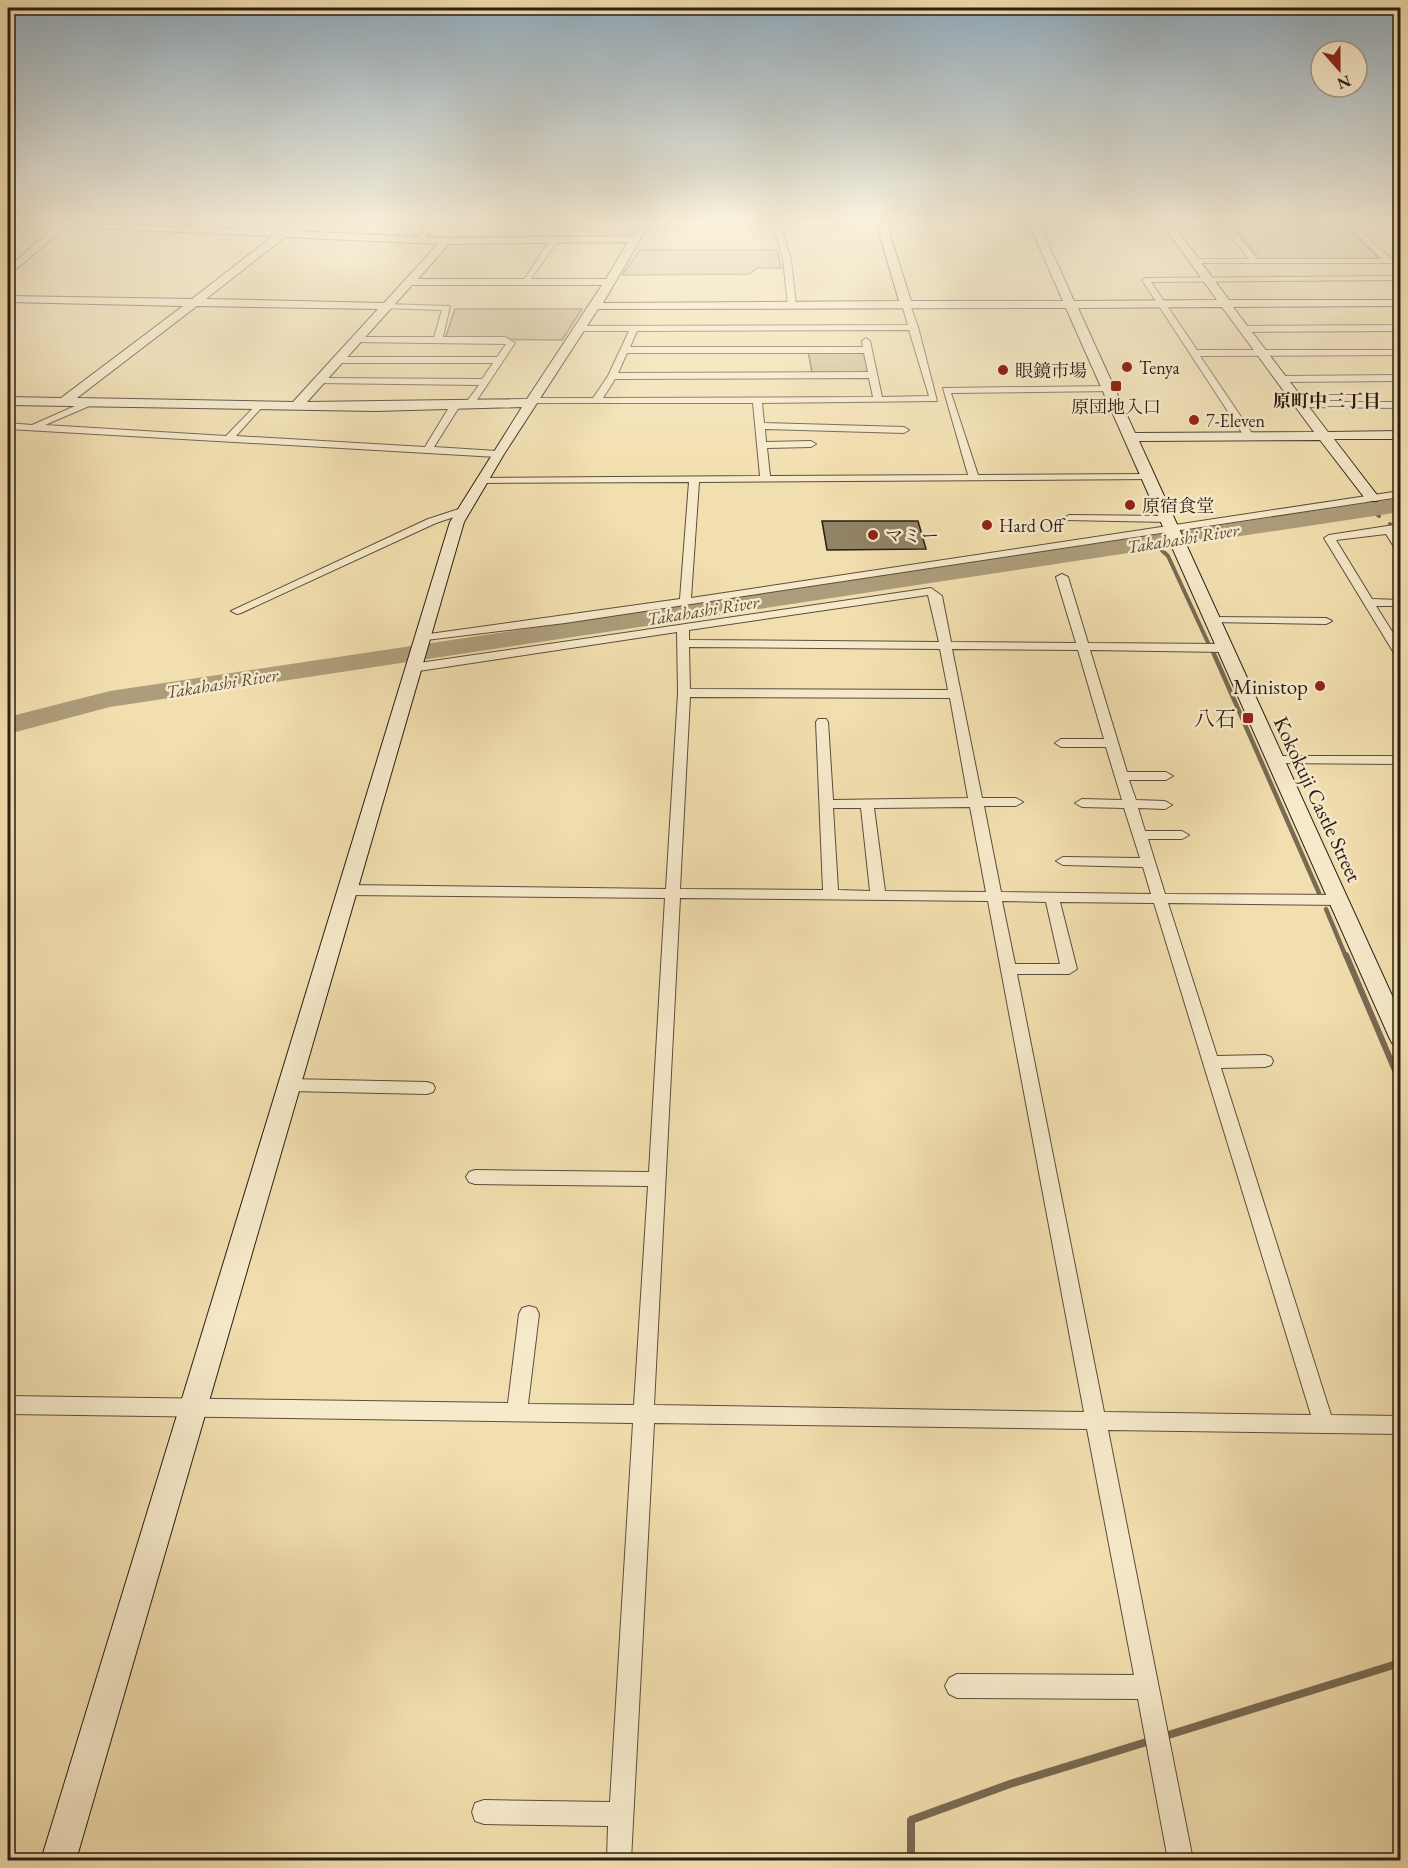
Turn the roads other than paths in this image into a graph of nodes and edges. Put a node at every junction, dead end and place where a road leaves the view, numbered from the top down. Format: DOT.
graph roads {
  1 [pos="189,306"];
  2 [pos="384,306"];
  3 [pos="389,306"];
  4 [pos="595,306"];
  5 [pos="906,306"];
  6 [pos="1073,306"];
  7 [pos="1163,306"];
  8 [pos="1227,306"];
  9 [pos="914,327"];
  10 [pos="579,328"];
  11 [pos="862,328"];
  12 [pos="1243,328"];
  13 [pos="1401,328"];
  14 [pos="634,329"];
  15 [pos="355,340"];
  16 [pos="438,340"];
  17 [pos="624,350"];
  18 [pos="868,350"];
  19 [pos="1401,352"];
  20 [pos="1195,353"];
  21 [pos="1261,353"];
  22 [pos="337,360"];
  23 [pos="498,360"];
  24 [pos="874,375"];
  25 [pos="612,376"];
  26 [pos="1401,378"];
  27 [pos="1283,379"];
  28 [pos="319,381"];
  29 [pos="483,382"];
  30 [pos="1110,389"];
  31 [pos="878,399"];
  32 [pos="757,400"];
  33 [pos="8,401"];
  34 [pos="596,401"];
  35 [pos="64,402"];
  36 [pos="91,402"];
  37 [pos="532,402"];
  38 [pos="456,404"];
  39 [pos="470,404"];
  40 [pos="259,405"];
  41 [pos="1303,405"];
  42 [pos="1401,405"];
  43 [pos="296,406"];
  44 [pos="8,426"];
  45 [pos="760,426"];
  46 [pos="33,428"];
  47 [pos="904,430"];
  48 [pos="1401,435"];
  49 [pos="1249,436"];
  50 [pos="1325,436"];
  51 [pos="1131,437"];
  52 [pos="228,439"];
  53 [pos="762,444"];
  54 [pos="811,444"];
  55 [pos="426,451"];
  56 [pos="497,454"];
  57 [pos="1149,477"];
  58 [pos="974,478"];
  59 [pos="765,479"];
  60 [pos="482,480"];
  61 [pos="694,480"];
  62 [pos="1401,494"];
  63 [pos="1372,498"];
  64 [pos="462,511"];
  65 [pos="1069,518"];
  66 [pos="1398,530"];
  67 [pos="1174,531"];
  68 [pos="1401,548"];
  69 [pos="1062,577"];
  70 [pos="685,602"];
  71 [pos="1370,602"];
  72 [pos="1401,603"];
  73 [pos="237,611"];
  74 [pos="1212,620"];
  75 [pos="1326,621"];
  76 [pos="682,629"];
  77 [pos="421,641"];
  78 [pos="683,643"];
  79 [pos="945,644"];
  80 [pos="1081,646"];
  81 [pos="1222,648"];
  82 [pos="1401,653"];
  83 [pos="412,668"];
  84 [pos="684,693"];
  85 [pos="955,694"];
  86 [pos="822,722"];
  87 [pos="1061,743"];
  88 [pos="1111,743"];
  89 [pos="1275,760"];
  90 [pos="1401,760"];
  91 [pos="1121,776"];
  92 [pos="1166,776"];
  93 [pos="975,802"];
  94 [pos="1016,802"];
  95 [pos="867,803"];
  96 [pos="826,804"];
  97 [pos="1082,804"];
  98 [pos="1130,804"];
  99 [pos="1165,805"];
  100 [pos="1140,835"];
  101 [pos="1182,835"];
  102 [pos="1063,861"];
  103 [pos="1148,863"];
  104 [pos="347,890"];
  105 [pos="673,893"];
  106 [pos="831,895"];
  107 [pos="878,896"];
  108 [pos="993,897"];
  109 [pos="1159,897"];
  110 [pos="1053,898"];
  111 [pos="1341,900"];
  112 [pos="1007,969"];
  113 [pos="1401,1037"];
  114 [pos="1264,1061"];
  115 [pos="1210,1062"];
  116 [pos="289,1085"];
  117 [pos="427,1088"];
  118 [pos="476,1177"];
  119 [pos="656,1179"];
  120 [pos="529,1314"];
  121 [pos="8,1405"];
  122 [pos="194,1408"];
  123 [pos="517,1412"];
  124 [pos="643,1414"];
  125 [pos="1095,1421"];
  126 [pos="1324,1424"];
  127 [pos="1401,1425"];
  128 [pos="957,1686"];
  129 [pos="1147,1687"];
  130 [pos="484,1812"];
  131 [pos="621,1814"];
  132 [pos="58,1860"];
  133 [pos="619,1860"];
  134 [pos="1181,1860"];
  1 -- 35 [label="street"];
  2 -- 15 [label="street"];
  3 -- 16 [label="street"];
  4 -- 10 [label="street"];
  5 -- 9 [label="street"];
  6 -- 30 [label="street, Kokokuji Castle Street"];
  7 -- 20 [label="street"];
  8 -- 12 [label="street"];
  9 -- 11 [label="street"];
  9 -- 31 [label="street"];
  10 -- 14 [label="street"];
  10 -- 37 [label="street"];
  11 -- 14 [label="street"];
  11 -- 18 [label="street"];
  12 -- 13 [label="street"];
  12 -- 21 [label="street"];
  14 -- 17 [label="street"];
  15 -- 16 [label="street"];
  15 -- 22 [label="street"];
  16 -- 23 [label="street"];
  17 -- 18 [label="street"];
  17 -- 25 [label="street"];
  18 -- 24 [label="street"];
  19 -- 21 [label="street"];
  20 -- 21 [label="street"];
  20 -- 49 [label="street"];
  21 -- 27 [label="street"];
  22 -- 23 [label="street"];
  22 -- 28 [label="street"];
  23 -- 29 [label="street"];
  24 -- 25 [label="street"];
  24 -- 31 [label="street"];
  25 -- 34 [label="street"];
  26 -- 27 [label="street"];
  27 -- 41 [label="street"];
  28 -- 29 [label="street"];
  28 -- 43 [label="street"];
  29 -- 39 [label="street"];
  30 -- 51 [label="street, Kokokuji Castle Street"];
  30 -- 58 [label="street"];
  31 -- 32 [label="street"];
  32 -- 34 [label="street"];
  32 -- 45 [label="street"];
  33 -- 35 [label="street"];
  34 -- 37 [label="street"];
  35 -- 36 [label="street"];
  36 -- 40 [label="street"];
  36 -- 46 [label="street"];
  37 -- 39 [label="street"];
  37 -- 56 [label="street"];
  38 -- 39 [label="street"];
  38 -- 43 [label="street"];
  38 -- 55 [label="street"];
  40 -- 43 [label="street"];
  40 -- 52 [label="street"];
  41 -- 42 [label="street"];
  41 -- 50 [label="street"];
  44 -- 46 [label="street"];
  45 -- 47 [label="street"];
  45 -- 53 [label="street"];
  46 -- 52 [label="street"];
  48 -- 50 [label="street"];
  49 -- 50 [label="street"];
  49 -- 51 [label="street"];
  50 -- 63 [label="street"];
  51 -- 57 [label="street, Kokokuji Castle Street"];
  52 -- 55 [label="street"];
  53 -- 54 [label="street"];
  53 -- 59 [label="street"];
  55 -- 56 [label="street"];
  56 -- 60 [label="street"];
  57 -- 58 [label="street"];
  57 -- 67 [label="street, Kokokuji Castle Street"];
  58 -- 59 [label="street"];
  59 -- 61 [label="street"];
  60 -- 61 [label="street"];
  60 -- 64 [label="street"];
  61 -- 70 [label="street"];
  62 -- 63 [label="street"];
  63 -- 67 [label="street"];
  64 -- 73 [label="street"];
  64 -- 77 [label="street"];
  65 -- 67 [label="street"];
  66 -- 68 [label="street"];
  66 -- 71 [label="street"];
  67 -- 70 [label="street"];
  67 -- 74 [label="street, Kokokuji Castle Street"];
  69 -- 80 [label="street"];
  70 -- 77 [label="street"];
  71 -- 72 [label="street"];
  71 -- 82 [label="street"];
  74 -- 75 [label="street"];
  74 -- 81 [label="street, Kokokuji Castle Street"];
  76 -- 78 [label="street"];
  76 -- 79 [label="street"];
  76 -- 83 [label="street"];
  77 -- 83 [label="street"];
  78 -- 79 [label="street"];
  78 -- 84 [label="street"];
  79 -- 80 [label="street"];
  79 -- 85 [label="street"];
  80 -- 81 [label="street"];
  80 -- 88 [label="street"];
  81 -- 89 [label="street, Kokokuji Castle Street"];
  83 -- 104 [label="street"];
  84 -- 85 [label="street"];
  84 -- 105 [label="street"];
  85 -- 93 [label="street"];
  86 -- 96 [label="street"];
  87 -- 88 [label="street"];
  88 -- 91 [label="street"];
  89 -- 90 [label="street"];
  89 -- 111 [label="street, Kokokuji Castle Street"];
  91 -- 92 [label="street"];
  91 -- 98 [label="street"];
  93 -- 94 [label="street"];
  93 -- 95 [label="street"];
  93 -- 108 [label="street"];
  95 -- 96 [label="street"];
  95 -- 107 [label="street"];
  96 -- 106 [label="street"];
  97 -- 98 [label="street"];
  98 -- 99 [label="street"];
  98 -- 100 [label="street"];
  100 -- 101 [label="street"];
  100 -- 103 [label="street"];
  102 -- 103 [label="street"];
  103 -- 109 [label="street"];
  104 -- 105 [label="street"];
  104 -- 116 [label="street"];
  105 -- 106 [label="street"];
  105 -- 119 [label="street"];
  106 -- 107 [label="street"];
  107 -- 108 [label="street"];
  108 -- 110 [label="street"];
  108 -- 112 [label="street"];
  109 -- 110 [label="street"];
  109 -- 111 [label="street"];
  109 -- 115 [label="street"];
  110 -- 112 [label="street"];
  111 -- 113 [label="street, Kokokuji Castle Street"];
  112 -- 125 [label="street"];
  114 -- 115 [label="street"];
  115 -- 126 [label="street"];
  116 -- 117 [label="street"];
  116 -- 122 [label="street"];
  118 -- 119 [label="street"];
  119 -- 124 [label="street"];
  120 -- 123 [label="street"];
  121 -- 122 [label="street"];
  122 -- 123 [label="street"];
  122 -- 132 [label="street"];
  123 -- 124 [label="street"];
  124 -- 125 [label="street"];
  124 -- 131 [label="street"];
  125 -- 126 [label="street"];
  125 -- 129 [label="street"];
  126 -- 127 [label="street"];
  128 -- 129 [label="street"];
  129 -- 134 [label="street"];
  130 -- 131 [label="street"];
  131 -- 133 [label="street"];
}
